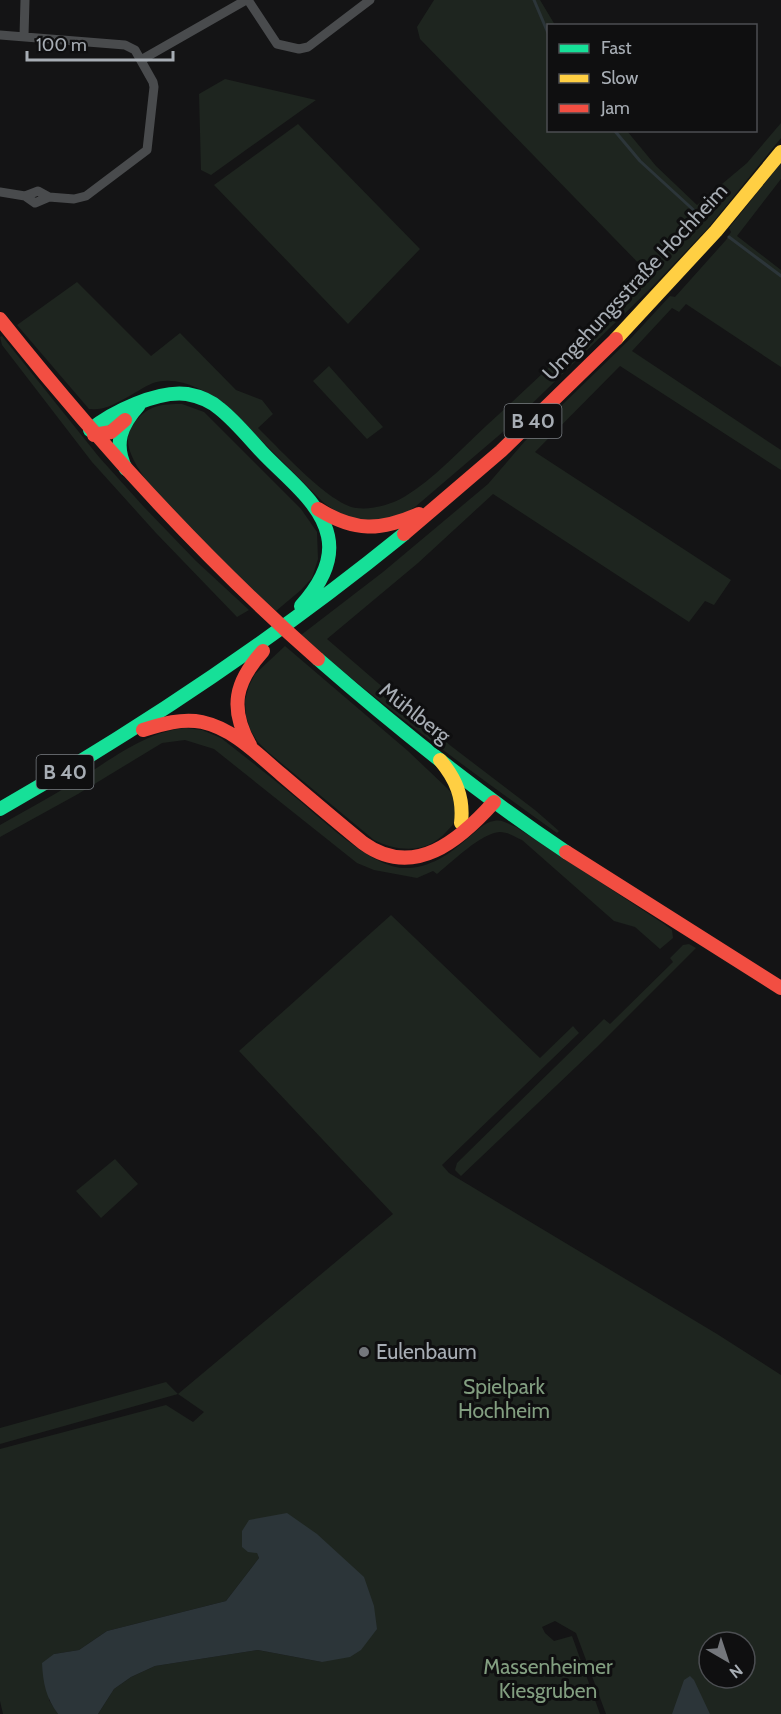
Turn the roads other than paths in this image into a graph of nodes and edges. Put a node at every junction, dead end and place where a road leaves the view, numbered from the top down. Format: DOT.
graph roads {
  1 [pos="25,0"];
  2 [pos="247,0"];
  3 [pos="370,0"];
  4 [pos="0,35"];
  5 [pos="24,36"];
  6 [pos="141,60"];
  7 [pos="781,152"];
  8 [pos="0,192"];
  9 [pos="0,319"];
  10 [pos="142,402"];
  11 [pos="128,417"];
  12 [pos="92,432"];
  13 [pos="126,469"];
  14 [pos="441,503"];
  15 [pos="311,504"];
  16 [pos="294,620"];
  17 [pos="275,635"];
  18 [pos="128,734"];
  19 [pos="257,754"];
  20 [pos="440,760"];
  21 [pos="494,802"];
  22 [pos="0,809"];
  23 [pos="461,823"];
  24 [pos="451,840"];
  25 [pos="781,988"];
  1 -- 5 [label="street"];
  2 -- 3 [label="street"];
  2 -- 6 [label="street"];
  4 -- 5 [label="street"];
  5 -- 6 [label="street"];
  6 -- 8 [label="street"];
  7 -- 14 [label="main road, Umgehungsstraße Hochheim / B 40"];
  9 -- 12 [label="main road, Mühlberg"];
  10 -- 11 [label="main road"];
  10 -- 12 [label="main road"];
  10 -- 15 [label="main road"];
  11 -- 12 [label="main road"];
  11 -- 13 [label="main road"];
  12 -- 13 [label="main road, Mühlberg"];
  13 -- 20 [label="main road, Mühlberg"];
  14 -- 15 [label="main road"];
  14 -- 16 [label="main road, Umgehungsstraße Hochheim / B 40"];
  15 -- 17 [label="main road"];
  16 -- 17 [label="main road, B 40"];
  16 -- 19 [label="main road"];
  17 -- 18 [label="main road, B 40"];
  18 -- 19 [label="main road"];
  18 -- 22 [label="main road, B 40"];
  19 -- 24 [label="main road"];
  20 -- 21 [label="main road, Mühlberg"];
  20 -- 23 [label="main road"];
  21 -- 23 [label="main road"];
  21 -- 24 [label="main road"];
  21 -- 25 [label="main road, Mühlberg"];
  23 -- 24 [label="main road"];
}
